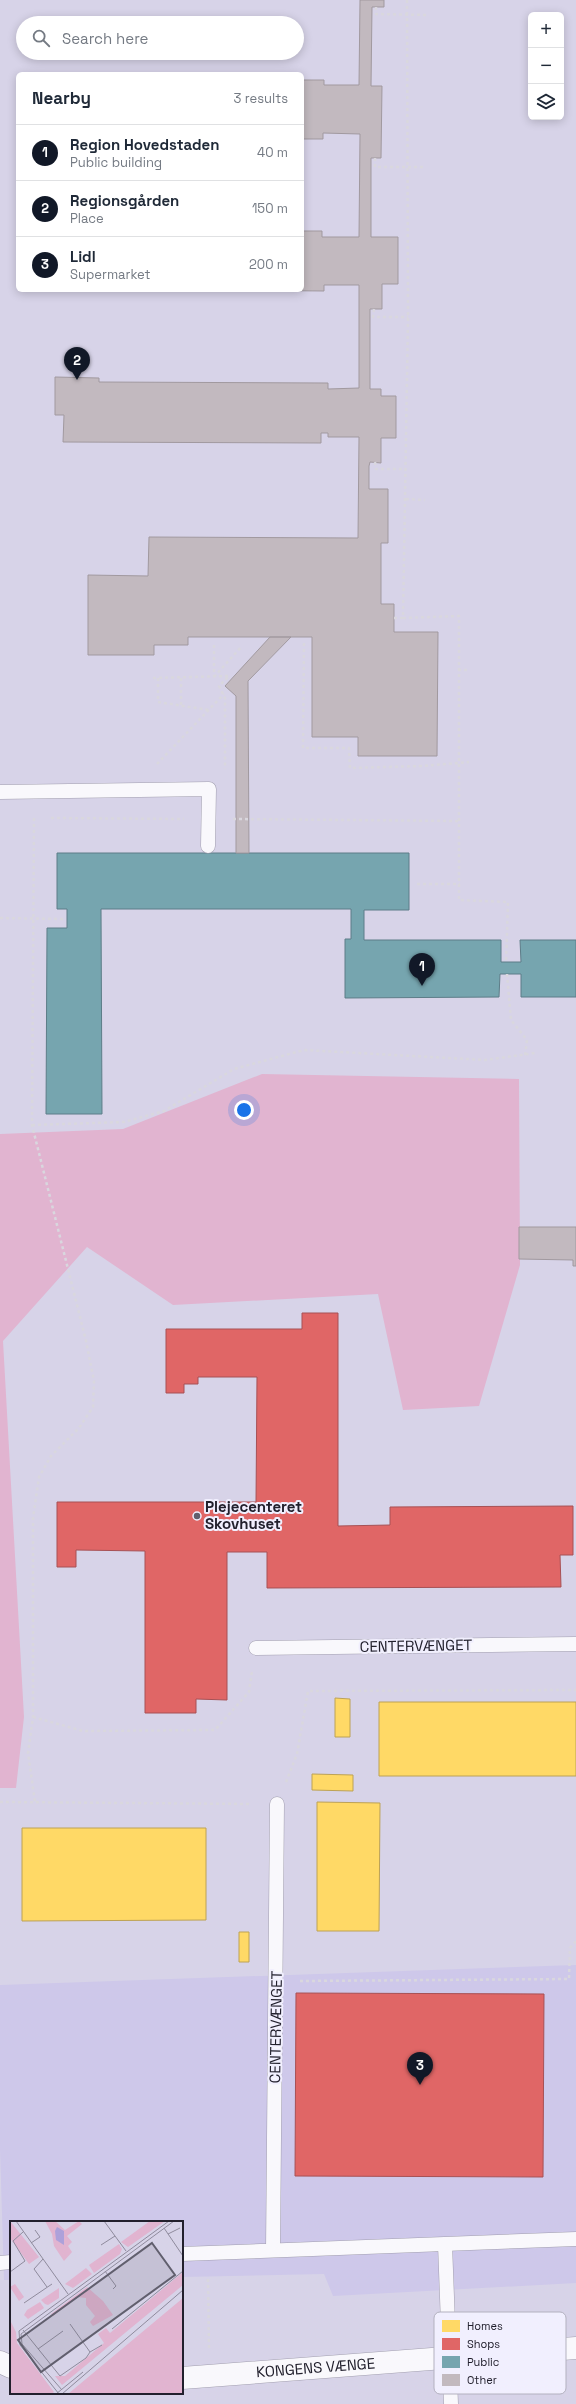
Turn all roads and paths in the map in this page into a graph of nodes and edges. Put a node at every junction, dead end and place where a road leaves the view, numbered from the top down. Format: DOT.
graph roads {
  1 [pos="407,0"];
  2 [pos="376,7"];
  3 [pos="408,14"];
  4 [pos="427,15"];
  5 [pos="375,158"];
  6 [pos="407,167"];
  7 [pos="423,167"];
  8 [pos="374,309"];
  9 [pos="408,317"];
  10 [pos="375,462"];
  11 [pos="406,469"];
  12 [pos="406,499"];
  13 [pos="425,500"];
  14 [pos="394,618"];
  15 [pos="403,618"];
  16 [pos="304,643"];
  17 [pos="214,645"];
  18 [pos="242,646"];
  19 [pos="458,670"];
  20 [pos="470,670"];
  21 [pos="214,677"];
  22 [pos="153,678"];
  23 [pos="158,678"];
  24 [pos="181,678"];
  25 [pos="225,693"];
  26 [pos="181,705"];
  27 [pos="209,710"];
  28 [pos="159,762"];
  29 [pos="469,762"];
  30 [pos="460,764"];
  31 [pos="225,774"];
  32 [pos="0,792"];
  33 [pos="42,818"];
  34 [pos="50,818"];
  35 [pos="207,820"];
  36 [pos="460,821"];
  37 [pos="208,846"];
  38 [pos="416,884"];
  39 [pos="460,884"];
  40 [pos="0,918"];
  41 [pos="34,918"];
  42 [pos="64,919"];
  43 [pos="506,962"];
  44 [pos="507,974"];
  45 [pos="535,1053"];
  46 [pos="525,1056"];
  47 [pos="32,1125"];
  48 [pos="576,1644"];
  49 [pos="256,1648"];
  50 [pos="576,1690"];
  51 [pos="33,1717"];
  52 [pos="0,1802"];
  53 [pos="35,1802"];
  54 [pos="277,1804"];
  55 [pos="576,1941"];
  56 [pos="277,1981"];
  57 [pos="576,2239"];
  58 [pos="445,2244"];
  59 [pos="273,2250"];
  60 [pos="208,2253"];
  61 [pos="183,2254"];
  62 [pos="10,2262"];
  63 [pos="0,2263"];
  64 [pos="447,2312"];
  65 [pos="576,2348"];
  66 [pos="566,2349"];
  67 [pos="434,2357"];
  68 [pos="0,2362"];
  69 [pos="10,2367"];
  70 [pos="209,2376"];
  71 [pos="183,2378"];
  72 [pos="450,2394"];
  73 [pos="451,2404"];
  1 -- 3 [label="path"];
  2 -- 3 [label="path"];
  3 -- 4 [label="path"];
  3 -- 6 [label="path"];
  5 -- 6 [label="path"];
  6 -- 7 [label="path"];
  6 -- 9 [label="path"];
  8 -- 9 [label="path"];
  9 -- 11 [label="path"];
  10 -- 11 [label="path"];
  11 -- 12 [label="path"];
  12 -- 13 [label="path"];
  12 -- 15 [label="path"];
  14 -- 15 [label="path"];
  15 -- 19 [label="path"];
  16 -- 30 [label="path"];
  17 -- 21 [label="path"];
  18 -- 21 [label="path"];
  19 -- 20 [label="path"];
  19 -- 30 [label="path"];
  21 -- 24 [label="path"];
  21 -- 25 [label="path"];
  22 -- 23 [label="path"];
  23 -- 24 [label="path"];
  23 -- 26 [label="path"];
  24 -- 26 [label="path"];
  25 -- 27 [label="path"];
  25 -- 31 [label="path"];
  26 -- 27 [label="path"];
  27 -- 28 [label="path"];
  29 -- 30 [label="path"];
  30 -- 36 [label="path"];
  32 -- 35 [label="lane"];
  33 -- 41 [label="path"];
  34 -- 35 [label="path"];
  35 -- 36 [label="path"];
  35 -- 37 [label="lane"];
  36 -- 39 [label="path"];
  38 -- 39 [label="path"];
  39 -- 43 [label="path"];
  40 -- 41 [label="path"];
  41 -- 42 [label="path"];
  41 -- 47 [label="path"];
  44 -- 46 [label="path"];
  45 -- 46 [label="path"];
  46 -- 47 [label="path"];
  47 -- 51 [label="path"];
  48 -- 49 [label="lane, CENTERVÆNGET"];
  49 -- 51 [label="path"];
  50 -- 54 [label="path"];
  51 -- 53 [label="path"];
  52 -- 53 [label="path"];
  53 -- 54 [label="path"];
  54 -- 56 [label="lane, CENTERVÆNGET"];
  55 -- 56 [label="path"];
  56 -- 59 [label="lane, CENTERVÆNGET"];
  57 -- 58 [label="lane"];
  58 -- 59 [label="lane"];
  58 -- 64 [label="lane"];
  59 -- 60 [label="lane"];
  60 -- 61 [label="lane"];
  60 -- 70 [label="path"];
  62 -- 63 [label="lane"];
  65 -- 66 [label="street, KONGENS VÆNGE"];
  67 -- 70 [label="street, KONGENS VÆNGE"];
  68 -- 69 [label="street"];
  70 -- 71 [label="street, KONGENS VÆNGE"];
  72 -- 73 [label="lane"];
}
